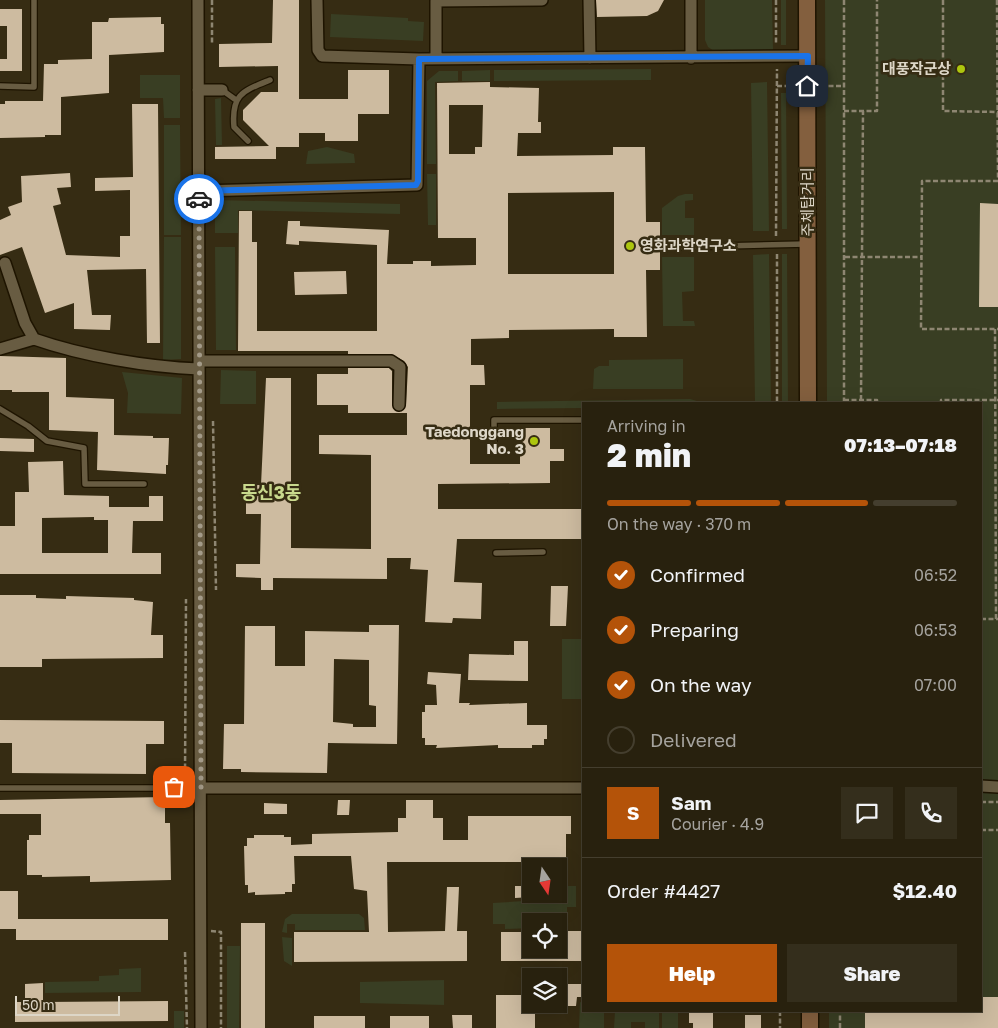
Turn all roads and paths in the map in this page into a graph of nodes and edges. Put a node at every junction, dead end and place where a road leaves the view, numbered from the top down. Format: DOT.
graph roads {
  1 [pos="34,0"];
  2 [pos="198,0"];
  3 [pos="317,0"];
  4 [pos="435,0"];
  5 [pos="542,0"];
  6 [pos="589,0"];
  7 [pos="691,0"];
  8 [pos="776,0"];
  9 [pos="808,0"];
  10 [pos="844,0"];
  11 [pos="877,0"];
  12 [pos="943,0"];
  13 [pos="997,0"];
  14 [pos="776,56"];
  15 [pos="808,56"];
  16 [pos="590,58"];
  17 [pos="691,58"];
  18 [pos="419,59"];
  19 [pos="436,59"];
  20 [pos="270,80"];
  21 [pos="0,86"];
  22 [pos="198,90"];
  23 [pos="222,90"];
  24 [pos="236,100"];
  25 [pos="844,111"];
  26 [pos="863,111"];
  27 [pos="998,112"];
  28 [pos="248,141"];
  29 [pos="998,181"];
  30 [pos="198,191"];
  31 [pos="808,244"];
  32 [pos="777,245"];
  33 [pos="680,247"];
  34 [pos="845,256"];
  35 [pos="862,256"];
  36 [pos="922,257"];
  37 [pos="5,263"];
  38 [pos="997,329"];
  39 [pos="34,339"];
  40 [pos="0,348"];
  41 [pos="199,365"];
  42 [pos="844,400"];
  43 [pos="862,400"];
  44 [pos="997,400"];
  45 [pos="777,402"];
  46 [pos="808,402"];
  47 [pos="877,402"];
  48 [pos="941,402"];
  49 [pos="399,405"];
  50 [pos="0,409"];
  51 [pos="582,420"];
  52 [pos="494,446"];
  53 [pos="144,484"];
  54 [pos="543,552"];
  55 [pos="496,553"];
  56 [pos="982,619"];
  57 [pos="997,619"];
  58 [pos="982,786"];
  59 [pos="201,787"];
  60 [pos="998,787"];
  61 [pos="0,788"];
  62 [pos="163,788"];
  63 [pos="582,788"];
  64 [pos="982,802"];
  65 [pos="998,802"];
  66 [pos="982,830"];
  67 [pos="998,830"];
  68 [pos="221,932"];
  69 [pos="185,952"];
  70 [pos="780,1012"];
  71 [pos="810,1012"];
  72 [pos="840,1012"];
  73 [pos="187,1028"];
  74 [pos="201,1028"];
  75 [pos="221,1028"];
  76 [pos="780,1028"];
  77 [pos="810,1028"];
  78 [pos="840,1028"];
  1 -- 21 [label="lane"];
  2 -- 22 [label="street"];
  3 -- 18 [label="street"];
  4 -- 5 [label="street"];
  4 -- 19 [label="street"];
  6 -- 16 [label="street"];
  7 -- 17 [label="street"];
  8 -- 14 [label="path"];
  9 -- 15 [label="main road, 주체탑거리"];
  10 -- 25 [label="path"];
  11 -- 26 [label="path"];
  12 -- 27 [label="path"];
  13 -- 27 [label="path"];
  14 -- 15 [label="street"];
  14 -- 17 [label="street"];
  14 -- 32 [label="path"];
  15 -- 31 [label="main road, 주체탑거리"];
  16 -- 17 [label="street"];
  16 -- 19 [label="street"];
  18 -- 19 [label="street"];
  18 -- 30 [label="street"];
  20 -- 24 [label="lane"];
  22 -- 23 [label="street"];
  22 -- 30 [label="street"];
  23 -- 24 [label="lane"];
  24 -- 28 [label="lane"];
  25 -- 26 [label="path"];
  25 -- 34 [label="path"];
  26 -- 35 [label="path"];
  27 -- 29 [label="path"];
  29 -- 36 [label="path"];
  30 -- 41 [label="street"];
  31 -- 32 [label="lane"];
  31 -- 46 [label="main road, 주체탑거리"];
  32 -- 33 [label="lane"];
  32 -- 45 [label="path"];
  34 -- 35 [label="path"];
  34 -- 42 [label="path"];
  35 -- 36 [label="path"];
  35 -- 43 [label="path"];
  36 -- 38 [label="path"];
  37 -- 39 [label="street"];
  38 -- 44 [label="path"];
  39 -- 40 [label="street"];
  39 -- 41 [label="street"];
  41 -- 49 [label="street"];
  41 -- 59 [label="street"];
  42 -- 43 [label="path"];
  43 -- 47 [label="path"];
  44 -- 48 [label="path"];
  44 -- 57 [label="path"];
  50 -- 53 [label="lane"];
  51 -- 52 [label="lane"];
  54 -- 55 [label="lane"];
  56 -- 57 [label="path"];
  58 -- 60 [label="street"];
  59 -- 62 [label="street"];
  59 -- 63 [label="street"];
  59 -- 74 [label="street"];
  61 -- 62 [label="lane"];
  64 -- 65 [label="path"];
  66 -- 67 [label="path"];
  68 -- 75 [label="path"];
  69 -- 73 [label="path"];
  70 -- 76 [label="path"];
  71 -- 77 [label="main road"];
  72 -- 78 [label="path"];
}
